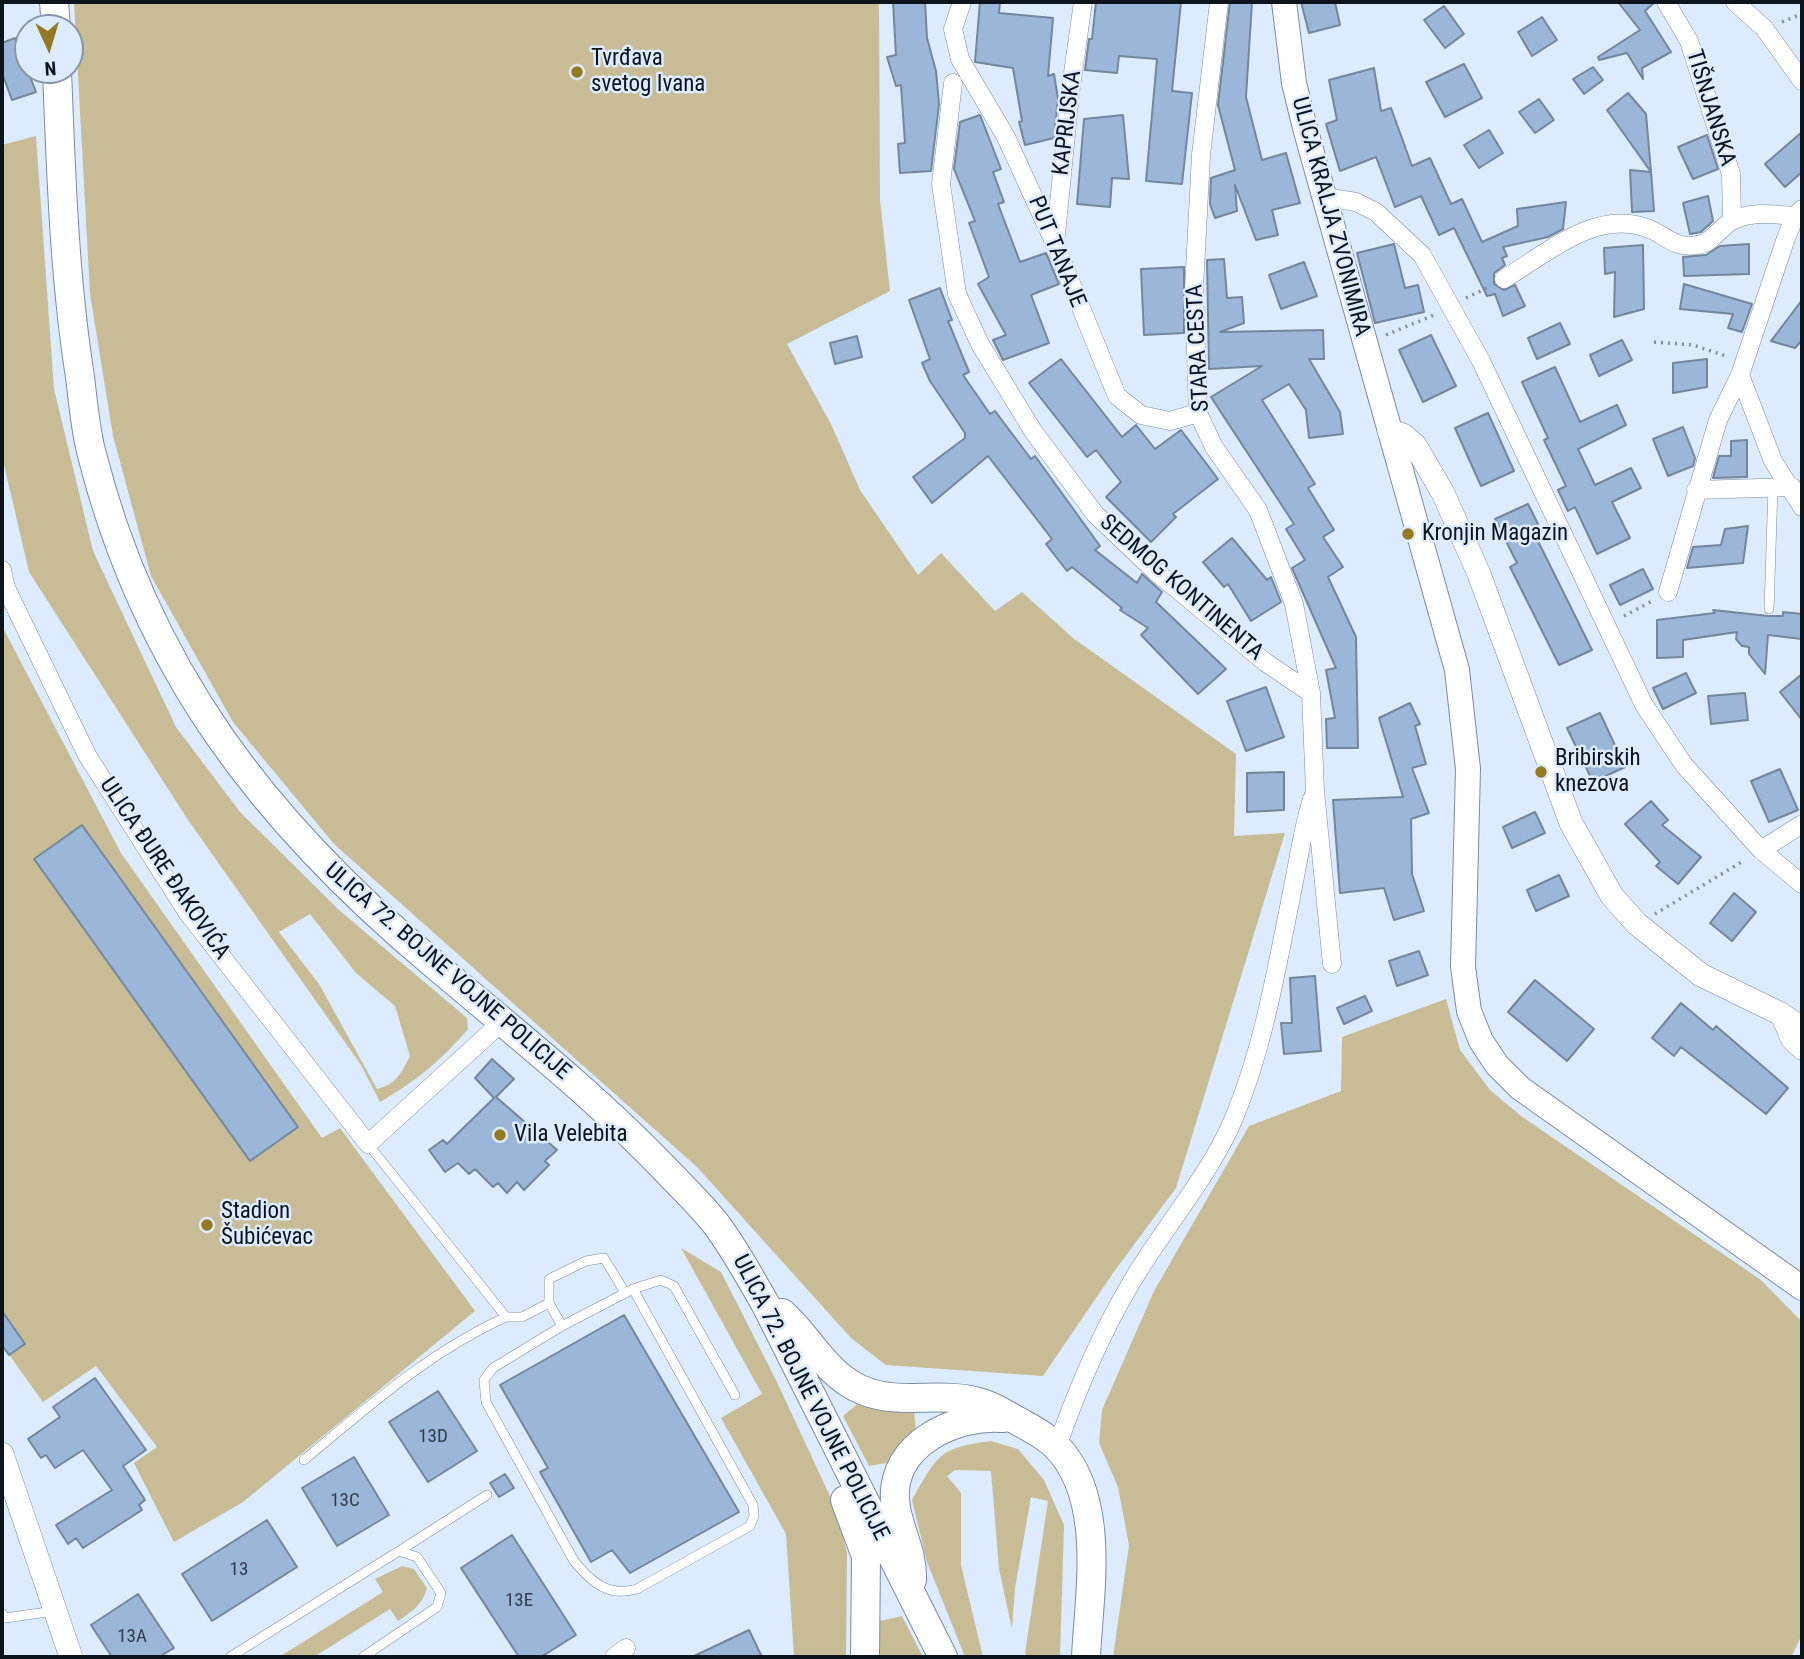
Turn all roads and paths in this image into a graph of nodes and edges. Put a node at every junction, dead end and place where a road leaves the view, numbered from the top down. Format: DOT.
graph roads {
  1 [pos="962,2"];
  2 [pos="1083,2"];
  3 [pos="1219,2"];
  4 [pos="1284,2"];
  5 [pos="1666,2"];
  6 [pos="1735,2"];
  7 [pos="1802,81"];
  8 [pos="953,83"];
  9 [pos="58,84"];
  10 [pos="1325,197"];
  11 [pos="1799,212"];
  12 [pos="1732,220"];
  13 [pos="1055,244"];
  14 [pos="1504,279"];
  15 [pos="1654,342"];
  16 [pos="1742,369"];
  17 [pos="1198,413"];
  18 [pos="1389,431"];
  19 [pos="1773,487"];
  20 [pos="1792,487"];
  21 [pos="1696,490"];
  22 [pos="1802,507"];
  23 [pos="2,570"];
  24 [pos="1668,592"];
  25 [pos="1769,609"];
  26 [pos="1608,625"];
  27 [pos="1311,693"];
  28 [pos="1315,791"];
  29 [pos="1802,824"];
  30 [pos="1762,850"];
  31 [pos="1802,884"];
  32 [pos="1637,924"];
  33 [pos="1332,964"];
  34 [pos="1779,1013"];
  35 [pos="502,1022"];
  36 [pos="1802,1028"];
  37 [pos="1802,1051"];
  38 [pos="368,1144"];
  39 [pos="1802,1288"];
  40 [pos="629,1290"];
  41 [pos="549,1303"];
  42 [pos="767,1307"];
  43 [pos="506,1317"];
  44 [pos="562,1326"];
  45 [pos="734,1395"];
  46 [pos="1014,1419"];
  47 [pos="828,1423"];
  48 [pos="1057,1447"];
  49 [pos="2,1454"];
  50 [pos="304,1460"];
  51 [pos="487,1494"];
  52 [pos="399,1551"];
  53 [pos="912,1597"];
  54 [pos="54,1611"];
  55 [pos="2,1613"];
  56 [pos="71,1657"];
  57 [pos="230,1657"];
  58 [pos="363,1657"];
  59 [pos="865,1657"];
  60 [pos="943,1657"];
  61 [pos="1086,1657"];
  1 -- 13 [label="street, PUT TANAJE"];
  2 -- 13 [label="street, KAPRIJSKA"];
  3 -- 17 [label="street, STARA CESTA"];
  4 -- 10 [label="main road, ULICA KRALJA ZVONIMIRA"];
  5 -- 12 [label="street, TIŠNJANSKA"];
  6 -- 7 [label="street"];
  8 -- 27 [label="street, SEDMOG KONTINENTA"];
  9 -- 35 [label="main road, ULICA 72. BOJNE VOJNE POLICIJE"];
  10 -- 18 [label="main road, ULICA KRALJA ZVONIMIRA"];
  10 -- 26 [label="street"];
  11 -- 12 [label="street"];
  11 -- 16 [label="street"];
  12 -- 14 [label="street"];
  13 -- 17 [label="street, PUT TANAJE"];
  15 -- 16 [label="path"];
  16 -- 20 [label="street"];
  16 -- 21 [label="street"];
  17 -- 27 [label="street, STARA CESTA"];
  18 -- 32 [label="street"];
  18 -- 39 [label="main road, ULICA KRALJA ZVONIMIRA"];
  19 -- 20 [label="street"];
  19 -- 21 [label="street"];
  19 -- 25 [label="lane"];
  20 -- 22 [label="street"];
  21 -- 24 [label="street"];
  23 -- 38 [label="street, ULICA ĐURE ĐAKOVIĆA"];
  24 -- 26 [label="path"];
  26 -- 30 [label="street"];
  27 -- 28 [label="street, STARA CESTA"];
  28 -- 33 [label="street, STARA CESTA"];
  28 -- 48 [label="street"];
  29 -- 30 [label="street"];
  30 -- 31 [label="street"];
  30 -- 32 [label="path"];
  32 -- 34 [label="street"];
  34 -- 36 [label="street"];
  34 -- 37 [label="street"];
  35 -- 38 [label="street"];
  35 -- 42 [label="main road, ULICA 72. BOJNE VOJNE POLICIJE"];
  38 -- 43 [label="lane"];
  40 -- 41 [label="lane"];
  40 -- 44 [label="lane"];
  40 -- 44 [label="lane"];
  40 -- 45 [label="lane"];
  41 -- 43 [label="lane"];
  41 -- 44 [label="lane"];
  42 -- 46 [label="main road"];
  42 -- 47 [label="main road, ULICA 72. BOJNE VOJNE POLICIJE"];
  43 -- 50 [label="lane"];
  46 -- 48 [label="main road"];
  46 -- 53 [label="main road"];
  47 -- 53 [label="main road, ULICA 72. BOJNE VOJNE POLICIJE"];
  47 -- 59 [label="main road"];
  48 -- 61 [label="main road"];
  49 -- 54 [label="street"];
  51 -- 52 [label="lane"];
  52 -- 57 [label="lane"];
  52 -- 58 [label="lane"];
  53 -- 60 [label="main road, ULICA 72. BOJNE VOJNE POLICIJE"];
  54 -- 55 [label="lane"];
  54 -- 56 [label="street"];
}
